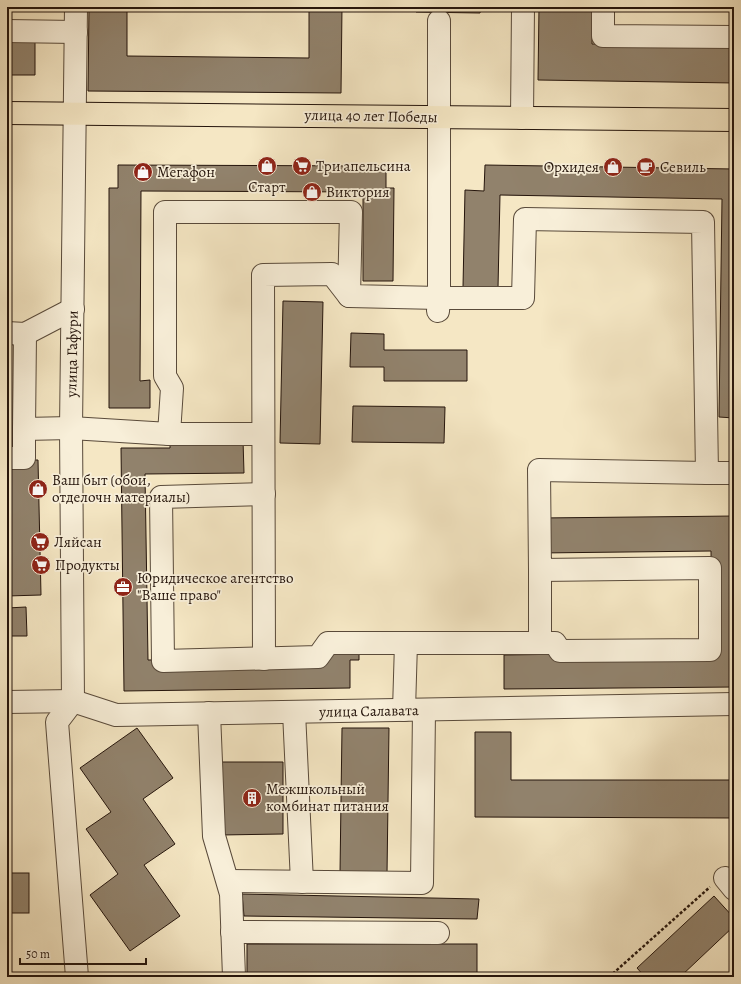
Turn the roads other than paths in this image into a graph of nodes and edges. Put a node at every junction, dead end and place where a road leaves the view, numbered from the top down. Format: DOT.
graph roads {
  1 [pos="76,7"];
  2 [pos="524,7"];
  3 [pos="603,7"];
  4 [pos="439,22"];
  5 [pos="7,31"];
  6 [pos="76,32"];
  7 [pos="734,37"];
  8 [pos="7,113"];
  9 [pos="76,113"];
  10 [pos="438,117"];
  11 [pos="522,118"];
  12 [pos="734,120"];
  13 [pos="349,296"];
  14 [pos="438,304"];
  15 [pos="73,309"];
  16 [pos="16,334"];
  17 [pos="72,428"];
  18 [pos="24,429"];
  19 [pos="169,434"];
  20 [pos="263,434"];
  21 [pos="7,458"];
  22 [pos="707,473"];
  23 [pos="734,473"];
  24 [pos="264,494"];
  25 [pos="540,570"];
  26 [pos="406,643"];
  27 [pos="540,643"];
  28 [pos="264,659"];
  29 [pos="73,701"];
  30 [pos="7,702"];
  31 [pos="734,704"];
  32 [pos="414,710"];
  33 [pos="294,712"];
  34 [pos="209,713"];
  35 [pos="228,882"];
  36 [pos="302,882"];
  37 [pos="232,932"];
  38 [pos="438,933"];
  39 [pos="77,977"];
  40 [pos="234,977"];
  1 -- 6 [label="street, улица Гафури"];
  2 -- 11 [label="street"];
  3 -- 7 [label="street"];
  4 -- 10 [label="street"];
  5 -- 6 [label="street"];
  6 -- 9 [label="street, улица Гафури"];
  8 -- 9 [label="main road, улица 40 лет Победы"];
  9 -- 10 [label="main road, улица 40 лет Победы"];
  9 -- 15 [label="street, улица Гафури"];
  10 -- 11 [label="main road, улица 40 лет Победы"];
  10 -- 14 [label="street"];
  11 -- 12 [label="main road, улица 40 лет Победы"];
  13 -- 14 [label="street"];
  13 -- 19 [label="street"];
  13 -- 20 [label="street"];
  14 -- 22 [label="street"];
  15 -- 16 [label="street"];
  15 -- 17 [label="street, улица Гафури"];
  16 -- 18 [label="street"];
  17 -- 18 [label="street"];
  17 -- 19 [label="street"];
  17 -- 29 [label="street, улица Гафури"];
  18 -- 21 [label="street"];
  19 -- 20 [label="street"];
  20 -- 24 [label="street"];
  22 -- 23 [label="street"];
  22 -- 25 [label="street"];
  24 -- 28 [label="street"];
  24 -- 28 [label="street"];
  25 -- 27 [label="street"];
  25 -- 27 [label="street"];
  26 -- 27 [label="street"];
  26 -- 28 [label="street"];
  26 -- 32 [label="street"];
  29 -- 30 [label="street, улица Салавата"];
  29 -- 34 [label="street, улица Салавата"];
  29 -- 39 [label="street"];
  31 -- 32 [label="street, улица Салавата"];
  32 -- 33 [label="street, улица Салавата"];
  32 -- 36 [label="street"];
  33 -- 34 [label="street, улица Салавата"];
  33 -- 36 [label="street"];
  34 -- 35 [label="street"];
  35 -- 36 [label="street"];
  35 -- 37 [label="street"];
  37 -- 38 [label="street"];
  37 -- 40 [label="street"];
}
